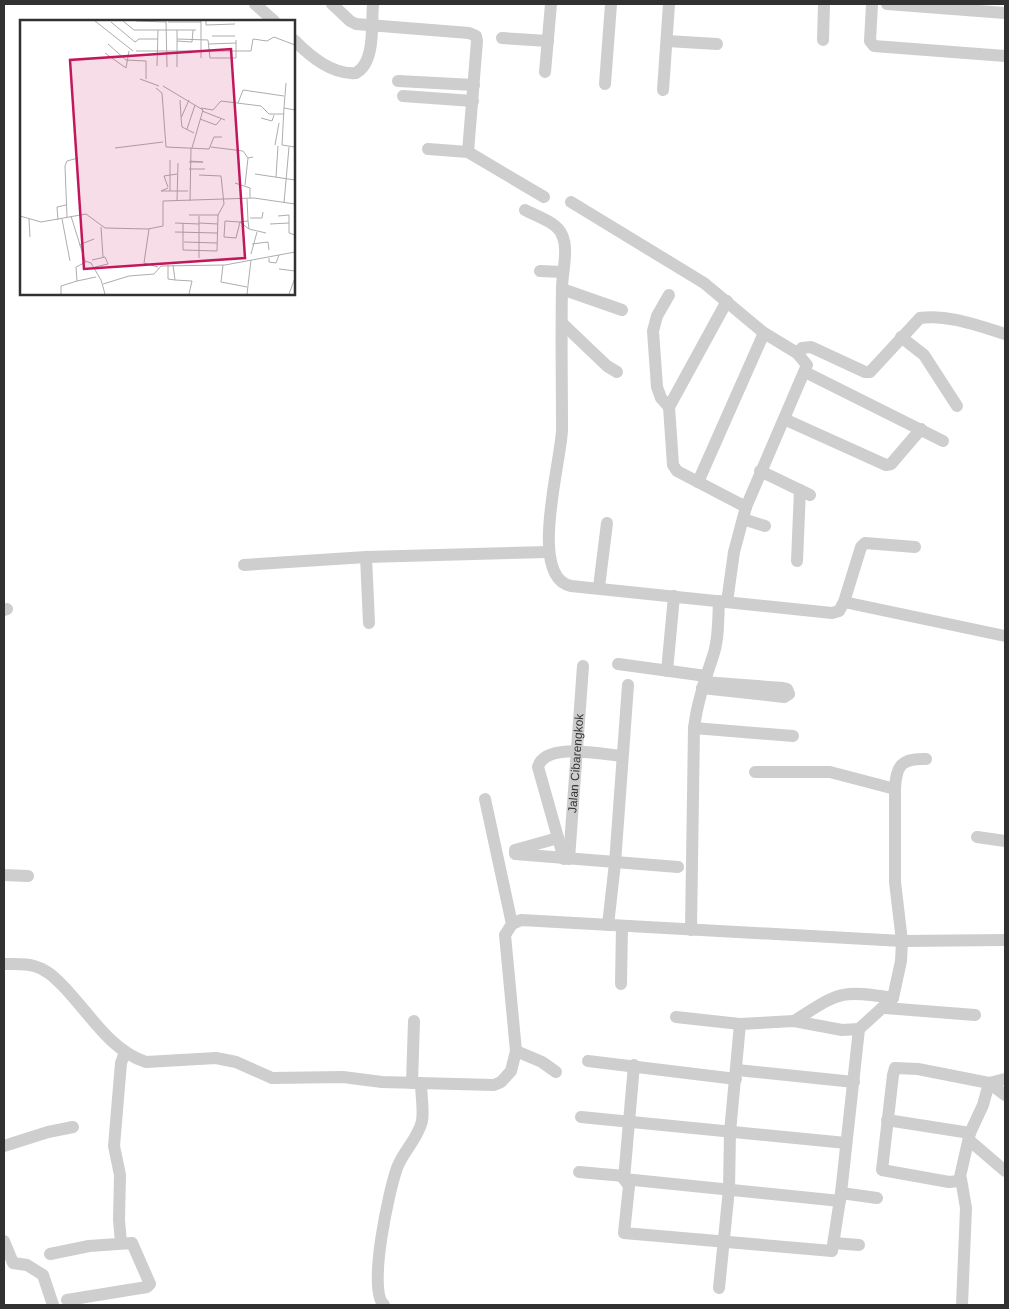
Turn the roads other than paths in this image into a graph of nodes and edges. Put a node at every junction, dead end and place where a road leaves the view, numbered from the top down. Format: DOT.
graph roads {
  1 [pos="255,4"];
  2 [pos="332,4"];
  3 [pos="372,4"];
  4 [pos="551,4"];
  5 [pos="611,4"];
  6 [pos="669,4"];
  7 [pos="824,4"];
  8 [pos="872,4"];
  9 [pos="887,4"];
  10 [pos="1005,12"];
  11 [pos="273,20"];
  12 [pos="371,25"];
  13 [pos="502,38"];
  14 [pos="823,40"];
  15 [pos="295,41"];
  16 [pos="548,41"];
  17 [pos="667,41"];
  18 [pos="717,44"];
  19 [pos="1005,56"];
  20 [pos="545,72"];
  21 [pos="398,81"];
  22 [pos="605,84"];
  23 [pos="474,85"];
  24 [pos="663,90"];
  25 [pos="403,96"];
  26 [pos="473,101"];
  27 [pos="428,148"];
  28 [pos="468,152"];
  29 [pos="544,197"];
  30 [pos="571,202"];
  31 [pos="524,210"];
  32 [pos="540,271"];
  33 [pos="562,272"];
  34 [pos="562,289"];
  35 [pos="669,295"];
  36 [pos="727,301"];
  37 [pos="622,310"];
  38 [pos="563,324"];
  39 [pos="764,333"];
  40 [pos="1005,334"];
  41 [pos="901,337"];
  42 [pos="797,353"];
  43 [pos="617,372"];
  44 [pos="805,372"];
  45 [pos="957,406"];
  46 [pos="669,407"];
  47 [pos="784,420"];
  48 [pos="921,429"];
  49 [pos="943,442"];
  50 [pos="760,471"];
  51 [pos="698,482"];
  52 [pos="744,513"];
  53 [pos="607,523"];
  54 [pos="765,526"];
  55 [pos="914,547"];
  56 [pos="548,552"];
  57 [pos="366,557"];
  58 [pos="797,561"];
  59 [pos="244,564"];
  60 [pos="599,587"];
  61 [pos="674,596"];
  62 [pos="723,602"];
  63 [pos="844,602"];
  64 [pos="370,623"];
  65 [pos="1005,636"];
  66 [pos="618,664"];
  67 [pos="583,666"];
  68 [pos="667,671"];
  69 [pos="704,682"];
  70 [pos="628,685"];
  71 [pos="694,728"];
  72 [pos="793,736"];
  73 [pos="576,752"];
  74 [pos="622,756"];
  75 [pos="926,759"];
  76 [pos="756,772"];
  77 [pos="895,789"];
  78 [pos="485,800"];
  79 [pos="977,837"];
  80 [pos="558,838"];
  81 [pos="1005,841"];
  82 [pos="567,859"];
  83 [pos="615,863"];
  84 [pos="678,867"];
  85 [pos="4,875"];
  86 [pos="28,876"];
  87 [pos="512,924"];
  88 [pos="608,925"];
  89 [pos="622,926"];
  90 [pos="691,930"];
  91 [pos="1005,940"];
  92 [pos="902,941"];
  93 [pos="4,964"];
  94 [pos="621,984"];
  95 [pos="889,1003"];
  96 [pos="975,1015"];
  97 [pos="676,1017"];
  98 [pos="414,1020"];
  99 [pos="794,1021"];
  100 [pos="740,1024"];
  101 [pos="859,1029"];
  102 [pos="516,1051"];
  103 [pos="125,1052"];
  104 [pos="588,1061"];
  105 [pos="634,1066"];
  106 [pos="556,1072"];
  107 [pos="736,1075"];
  108 [pos="1005,1079"];
  109 [pos="854,1082"];
  110 [pos="416,1083"];
  111 [pos="989,1083"];
  112 [pos="1005,1095"];
  113 [pos="581,1117"];
  114 [pos="887,1120"];
  115 [pos="630,1121"];
  116 [pos="72,1127"];
  117 [pos="730,1132"];
  118 [pos="970,1136"];
  119 [pos="846,1143"];
  120 [pos="4,1146"];
  121 [pos="1005,1171"];
  122 [pos="579,1172"];
  123 [pos="624,1178"];
  124 [pos="961,1179"];
  125 [pos="729,1189"];
  126 [pos="841,1197"];
  127 [pos="877,1198"];
  128 [pos="4,1241"];
  129 [pos="724,1242"];
  130 [pos="121,1243"];
  131 [pos="834,1243"];
  132 [pos="859,1245"];
  133 [pos="50,1254"];
  134 [pos="8,1267"];
  135 [pos="719,1288"];
  136 [pos="67,1300"];
  137 [pos="53,1305"];
  138 [pos="384,1305"];
  139 [pos="962,1305"];
  1 -- 11 [label="street"];
  2 -- 12 [label="street"];
  3 -- 12 [label="street"];
  4 -- 16 [label="street"];
  5 -- 22 [label="street"];
  6 -- 17 [label="street"];
  7 -- 14 [label="street"];
  8 -- 19 [label="street"];
  9 -- 10 [label="street"];
  12 -- 15 [label="street"];
  12 -- 23 [label="street"];
  13 -- 16 [label="street"];
  16 -- 20 [label="street"];
  17 -- 18 [label="street"];
  17 -- 24 [label="street"];
  21 -- 23 [label="street"];
  23 -- 26 [label="street"];
  25 -- 26 [label="street"];
  26 -- 28 [label="street"];
  27 -- 28 [label="street"];
  28 -- 29 [label="street"];
  30 -- 36 [label="street"];
  31 -- 33 [label="street"];
  32 -- 33 [label="street"];
  33 -- 34 [label="street"];
  34 -- 37 [label="street"];
  34 -- 38 [label="street"];
  35 -- 46 [label="street"];
  36 -- 39 [label="street"];
  36 -- 46 [label="street"];
  38 -- 43 [label="street"];
  38 -- 56 [label="street"];
  39 -- 42 [label="street"];
  39 -- 51 [label="street"];
  40 -- 41 [label="street"];
  41 -- 42 [label="street"];
  41 -- 45 [label="street"];
  42 -- 44 [label="street"];
  44 -- 47 [label="street"];
  44 -- 48 [label="street"];
  46 -- 51 [label="street"];
  47 -- 48 [label="street"];
  47 -- 50 [label="street"];
  48 -- 49 [label="street"];
  50 -- 52 [label="street"];
  50 -- 58 [label="street"];
  51 -- 52 [label="street"];
  52 -- 54 [label="street"];
  52 -- 62 [label="street"];
  53 -- 60 [label="street"];
  55 -- 63 [label="street"];
  56 -- 57 [label="street"];
  56 -- 60 [label="street"];
  57 -- 59 [label="street"];
  57 -- 64 [label="street"];
  60 -- 61 [label="street"];
  61 -- 62 [label="street"];
  61 -- 68 [label="street"];
  62 -- 63 [label="street"];
  62 -- 69 [label="street"];
  63 -- 65 [label="street"];
  66 -- 68 [label="street"];
  67 -- 73 [label="street, Jalan Cibarengkok"];
  68 -- 69 [label="street"];
  69 -- 69 [label="street"];
  69 -- 71 [label="street"];
  70 -- 74 [label="street"];
  71 -- 72 [label="street"];
  71 -- 90 [label="street"];
  73 -- 74 [label="street"];
  73 -- 80 [label="street"];
  73 -- 82 [label="street, Jalan Cibarengkok"];
  74 -- 83 [label="street"];
  75 -- 77 [label="street"];
  76 -- 77 [label="street"];
  77 -- 92 [label="street"];
  78 -- 87 [label="street"];
  79 -- 81 [label="street"];
  80 -- 82 [label="street"];
  80 -- 82 [label="street"];
  82 -- 83 [label="street"];
  83 -- 84 [label="street"];
  83 -- 88 [label="street"];
  85 -- 86 [label="street"];
  87 -- 88 [label="street"];
  87 -- 102 [label="street"];
  88 -- 89 [label="street"];
  89 -- 90 [label="street"];
  89 -- 94 [label="street"];
  90 -- 92 [label="street"];
  91 -- 92 [label="street"];
  92 -- 95 [label="street"];
  93 -- 103 [label="street"];
  95 -- 96 [label="street"];
  95 -- 99 [label="street"];
  95 -- 101 [label="street"];
  97 -- 100 [label="street"];
  98 -- 110 [label="street"];
  99 -- 100 [label="street"];
  99 -- 101 [label="street"];
  100 -- 107 [label="street"];
  101 -- 109 [label="street"];
  102 -- 106 [label="street"];
  102 -- 110 [label="street"];
  103 -- 110 [label="street"];
  103 -- 130 [label="street"];
  104 -- 105 [label="street"];
  105 -- 107 [label="street"];
  105 -- 115 [label="street"];
  107 -- 109 [label="street"];
  107 -- 117 [label="street"];
  108 -- 111 [label="street"];
  109 -- 119 [label="street"];
  110 -- 138 [label="street"];
  111 -- 112 [label="street"];
  111 -- 114 [label="street"];
  111 -- 118 [label="street"];
  113 -- 115 [label="street"];
  114 -- 118 [label="street"];
  114 -- 124 [label="street"];
  115 -- 117 [label="street"];
  115 -- 123 [label="street"];
  116 -- 120 [label="street"];
  117 -- 119 [label="street"];
  117 -- 125 [label="street"];
  118 -- 121 [label="street"];
  118 -- 124 [label="street"];
  119 -- 126 [label="street"];
  122 -- 123 [label="street"];
  123 -- 125 [label="street"];
  123 -- 129 [label="street"];
  124 -- 139 [label="street"];
  125 -- 126 [label="street"];
  125 -- 129 [label="street"];
  126 -- 127 [label="street"];
  126 -- 131 [label="street"];
  128 -- 134 [label="street"];
  129 -- 131 [label="street"];
  129 -- 135 [label="street"];
  130 -- 133 [label="street"];
  130 -- 136 [label="street"];
  131 -- 132 [label="street"];
  134 -- 137 [label="street"];
}
